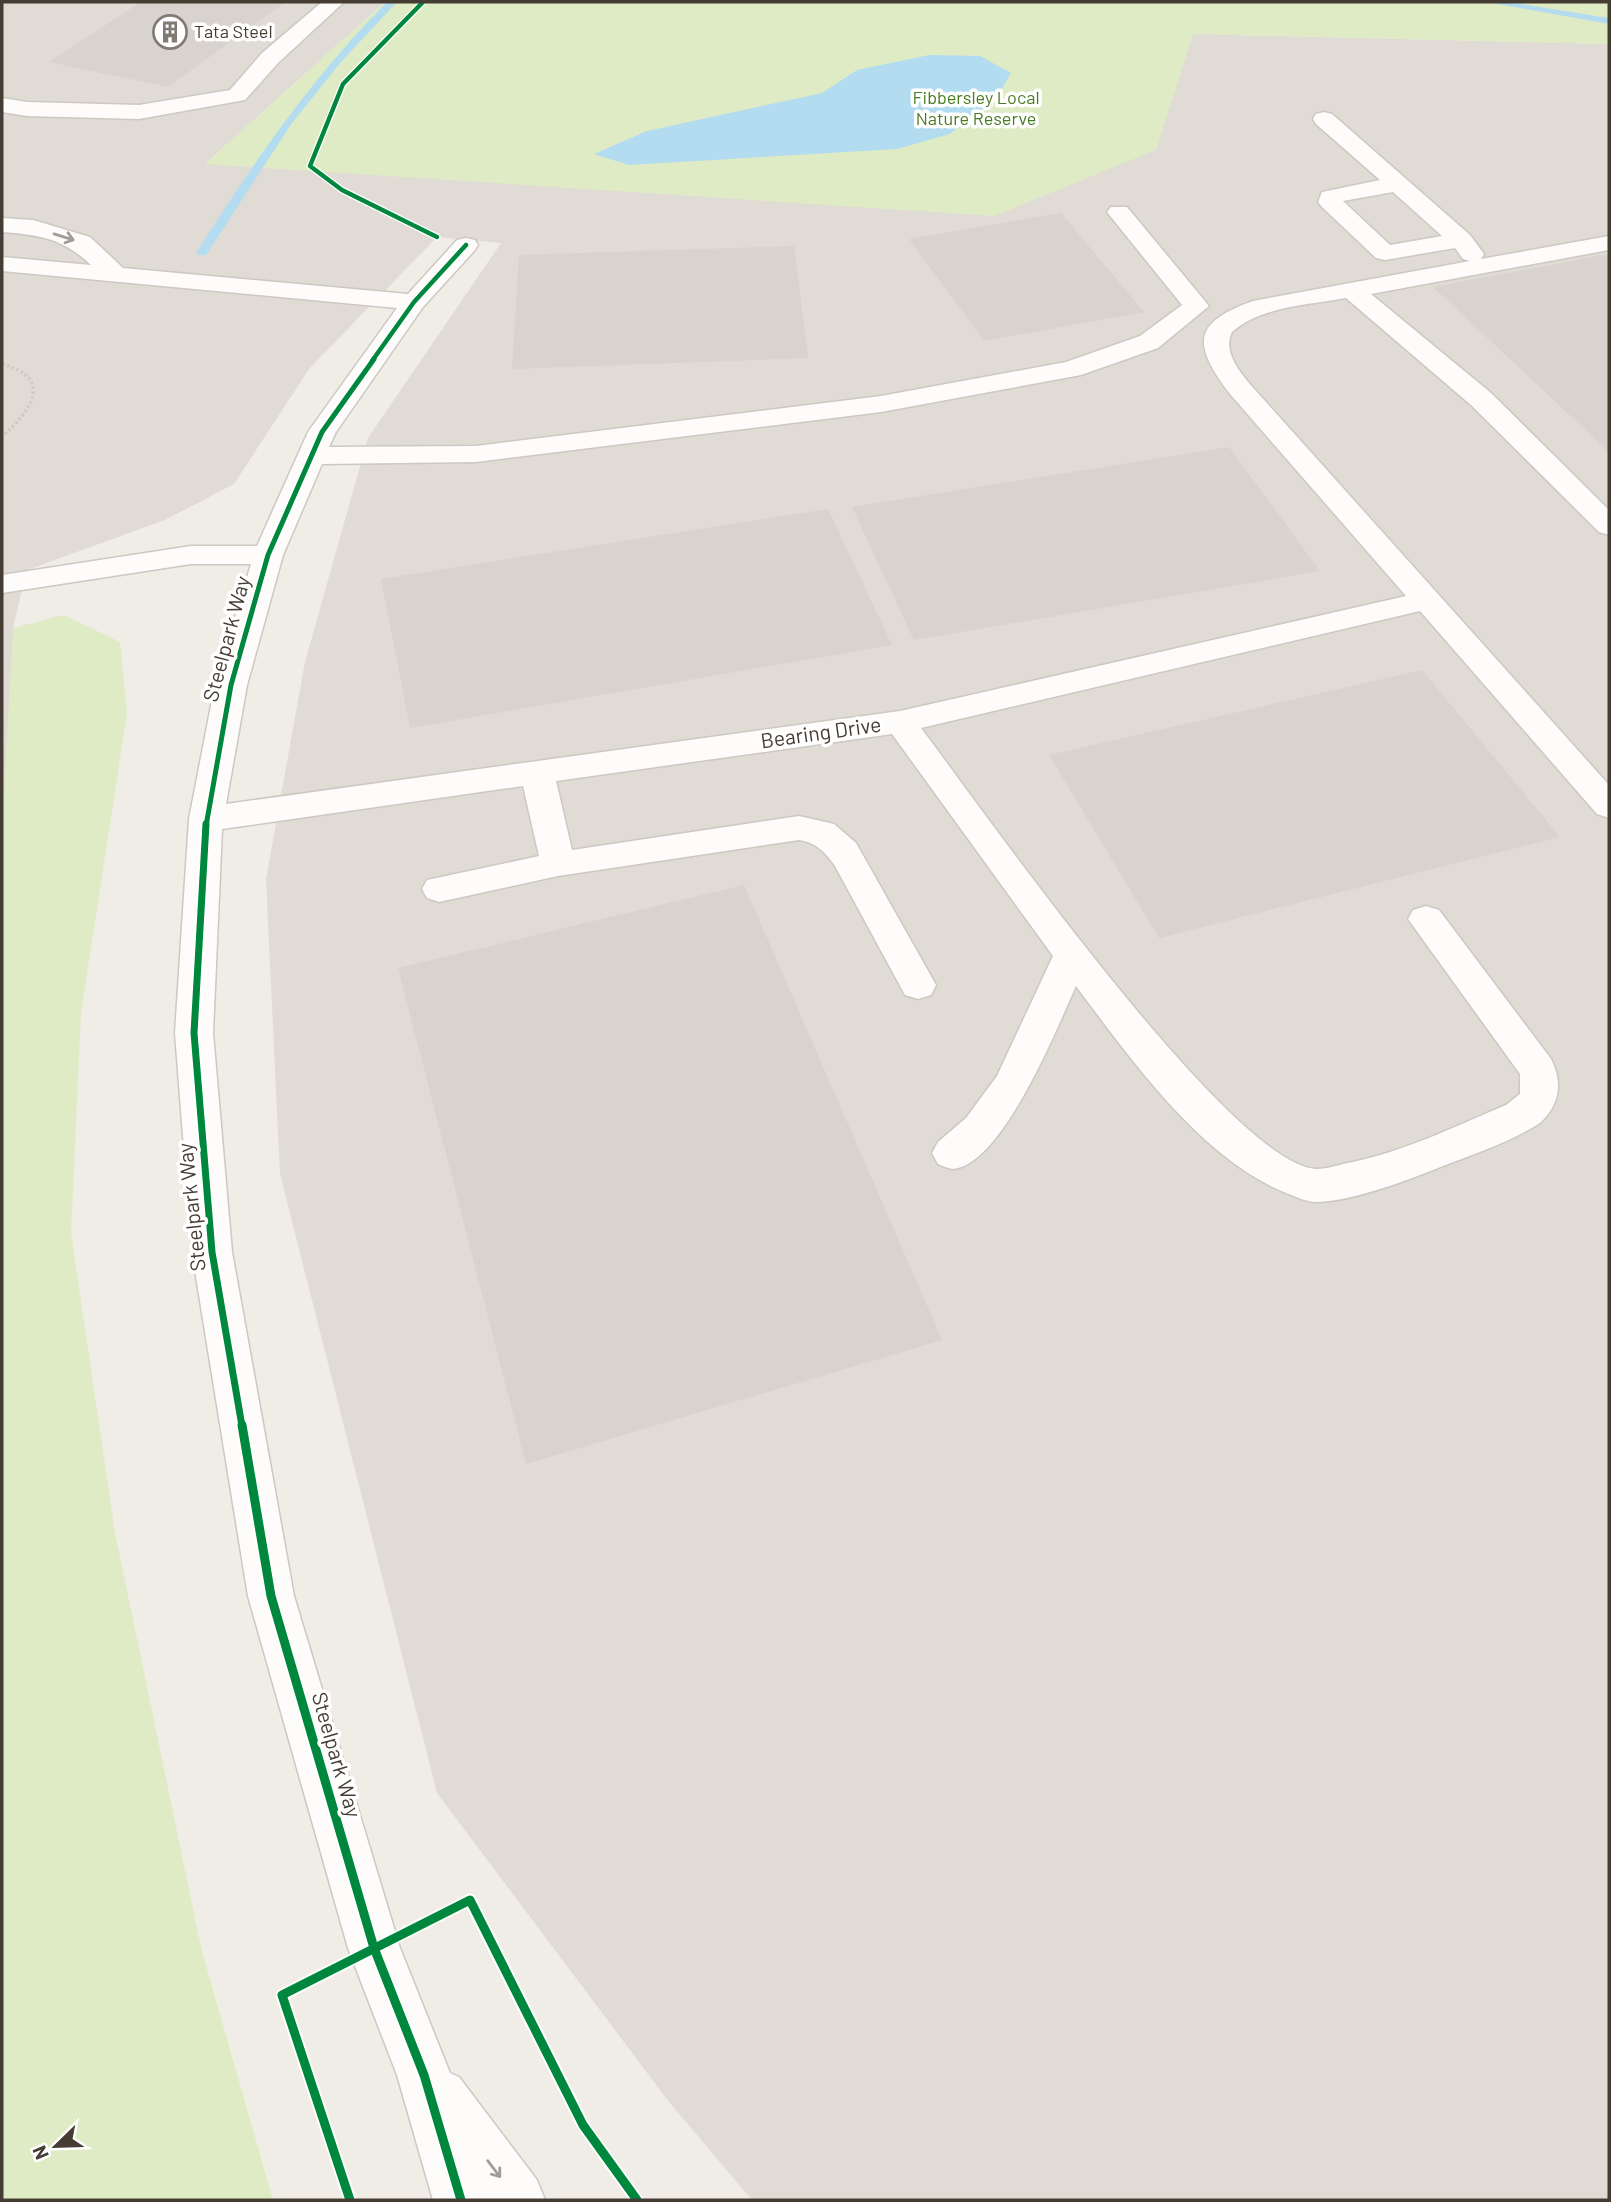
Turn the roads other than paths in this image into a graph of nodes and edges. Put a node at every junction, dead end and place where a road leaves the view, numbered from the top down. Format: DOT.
graph roads {
  1 [pos="334,2"];
  2 [pos="2,105"];
  3 [pos="1325,119"];
  4 [pos="1398,184"];
  5 [pos="1119,212"];
  6 [pos="2,225"];
  7 [pos="1461,240"];
  8 [pos="1609,243"];
  9 [pos="466,245"];
  10 [pos="2,264"];
  11 [pos="1483,266"];
  12 [pos="114,274"];
  13 [pos="1352,290"];
  14 [pos="414,302"];
  15 [pos="312,456"];
  16 [pos="1609,526"];
  17 [pos="268,555"];
  18 [pos="2,584"];
  19 [pos="1427,600"];
  20 [pos="900,722"];
  21 [pos="537,773"];
  22 [pos="1609,806"];
  23 [pos="206,819"];
  24 [pos="558,864"];
  25 [pos="439,889"];
  26 [pos="1426,919"];
  27 [pos="1072,955"];
  28 [pos="918,985"];
  29 [pos="952,1153"];
  30 [pos="424,2074"];
  31 [pos="461,2200"];
  32 [pos="517,2200"];
  1 -- 2 [label="street"];
  3 -- 4 [label="street"];
  4 -- 7 [label="street"];
  4 -- 7 [label="street"];
  5 -- 15 [label="street"];
  6 -- 12 [label="street, one-way"];
  7 -- 11 [label="street"];
  8 -- 11 [label="street"];
  9 -- 14 [label="street, Steelpark Way"];
  10 -- 12 [label="street"];
  11 -- 13 [label="street"];
  12 -- 14 [label="street"];
  13 -- 16 [label="street"];
  13 -- 19 [label="street"];
  14 -- 15 [label="street, Steelpark Way"];
  15 -- 17 [label="street, Steelpark Way"];
  17 -- 18 [label="street"];
  17 -- 23 [label="street, Steelpark Way"];
  19 -- 20 [label="street, Bearing Drive"];
  19 -- 22 [label="street"];
  20 -- 21 [label="street, Bearing Drive"];
  20 -- 27 [label="street"];
  21 -- 23 [label="street, Bearing Drive"];
  21 -- 24 [label="street"];
  23 -- 30 [label="street, Steelpark Way"];
  24 -- 25 [label="street"];
  24 -- 28 [label="street"];
  26 -- 27 [label="street"];
  27 -- 29 [label="street"];
  30 -- 31 [label="street, Steelpark Way"];
  30 -- 32 [label="street, Steelpark Way, one-way"];
}
